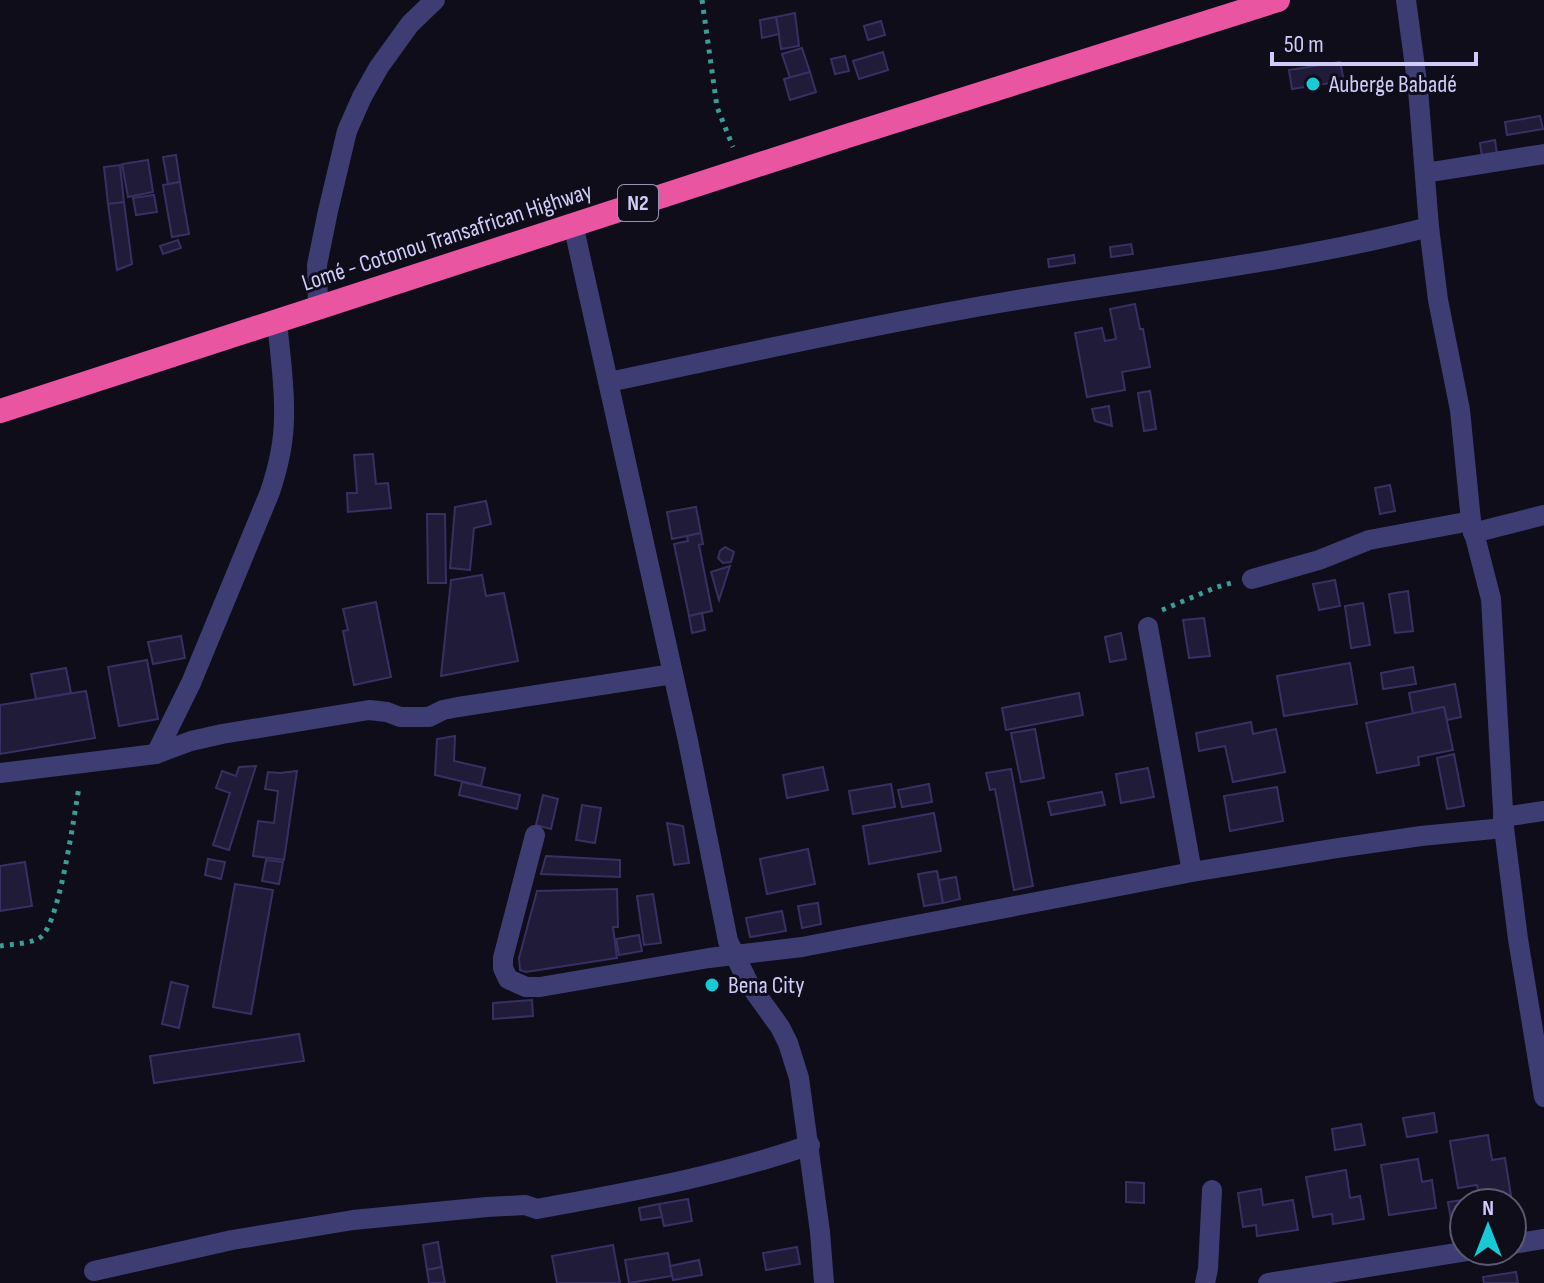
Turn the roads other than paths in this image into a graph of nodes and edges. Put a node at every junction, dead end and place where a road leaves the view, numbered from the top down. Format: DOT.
graph roads {
  1 [pos="435,0"];
  2 [pos="1278,0"];
  3 [pos="1406,0"];
  4 [pos="1544,154"];
  5 [pos="1425,173"];
  6 [pos="573,224"];
  7 [pos="1429,227"];
  8 [pos="318,309"];
  9 [pos="277,322"];
  10 [pos="609,382"];
  11 [pos="0,411"];
  12 [pos="1544,515"];
  13 [pos="1472,527"];
  14 [pos="1252,579"];
  15 [pos="1148,627"];
  16 [pos="673,674"];
  17 [pos="156,754"];
  18 [pos="0,773"];
  19 [pos="1544,811"];
  20 [pos="1503,823"];
  21 [pos="535,835"];
  22 [pos="1192,872"];
  23 [pos="733,954"];
  24 [pos="1544,1097"];
  25 [pos="810,1145"];
  26 [pos="1212,1190"];
  27 [pos="1448,1254"];
  28 [pos="94,1271"];
  29 [pos="824,1283"];
  30 [pos="1205,1283"];
  31 [pos="1268,1283"];
  1 -- 8 [label="street"];
  2 -- 6 [label="highway, Lomé - Cotonou Transafrican Highway / N2"];
  3 -- 5 [label="street"];
  4 -- 5 [label="street"];
  5 -- 7 [label="street"];
  6 -- 8 [label="highway, Lomé - Cotonou Transafrican Highway / N2"];
  6 -- 10 [label="street"];
  7 -- 10 [label="street"];
  7 -- 13 [label="street"];
  8 -- 9 [label="highway, Lomé - Cotonou Transafrican Highway / N2"];
  9 -- 11 [label="highway, Lomé - Cotonou Transafrican Highway / N2"];
  9 -- 17 [label="street"];
  10 -- 16 [label="street"];
  12 -- 13 [label="street"];
  13 -- 14 [label="street"];
  13 -- 20 [label="street"];
  15 -- 22 [label="street"];
  16 -- 17 [label="street"];
  16 -- 23 [label="street"];
  17 -- 18 [label="street"];
  19 -- 20 [label="street"];
  20 -- 22 [label="street"];
  20 -- 24 [label="street"];
  21 -- 23 [label="street"];
  22 -- 23 [label="street"];
  23 -- 25 [label="street"];
  25 -- 28 [label="street"];
  25 -- 29 [label="street"];
  26 -- 30 [label="street"];
  27 -- 31 [label="street"];
}
